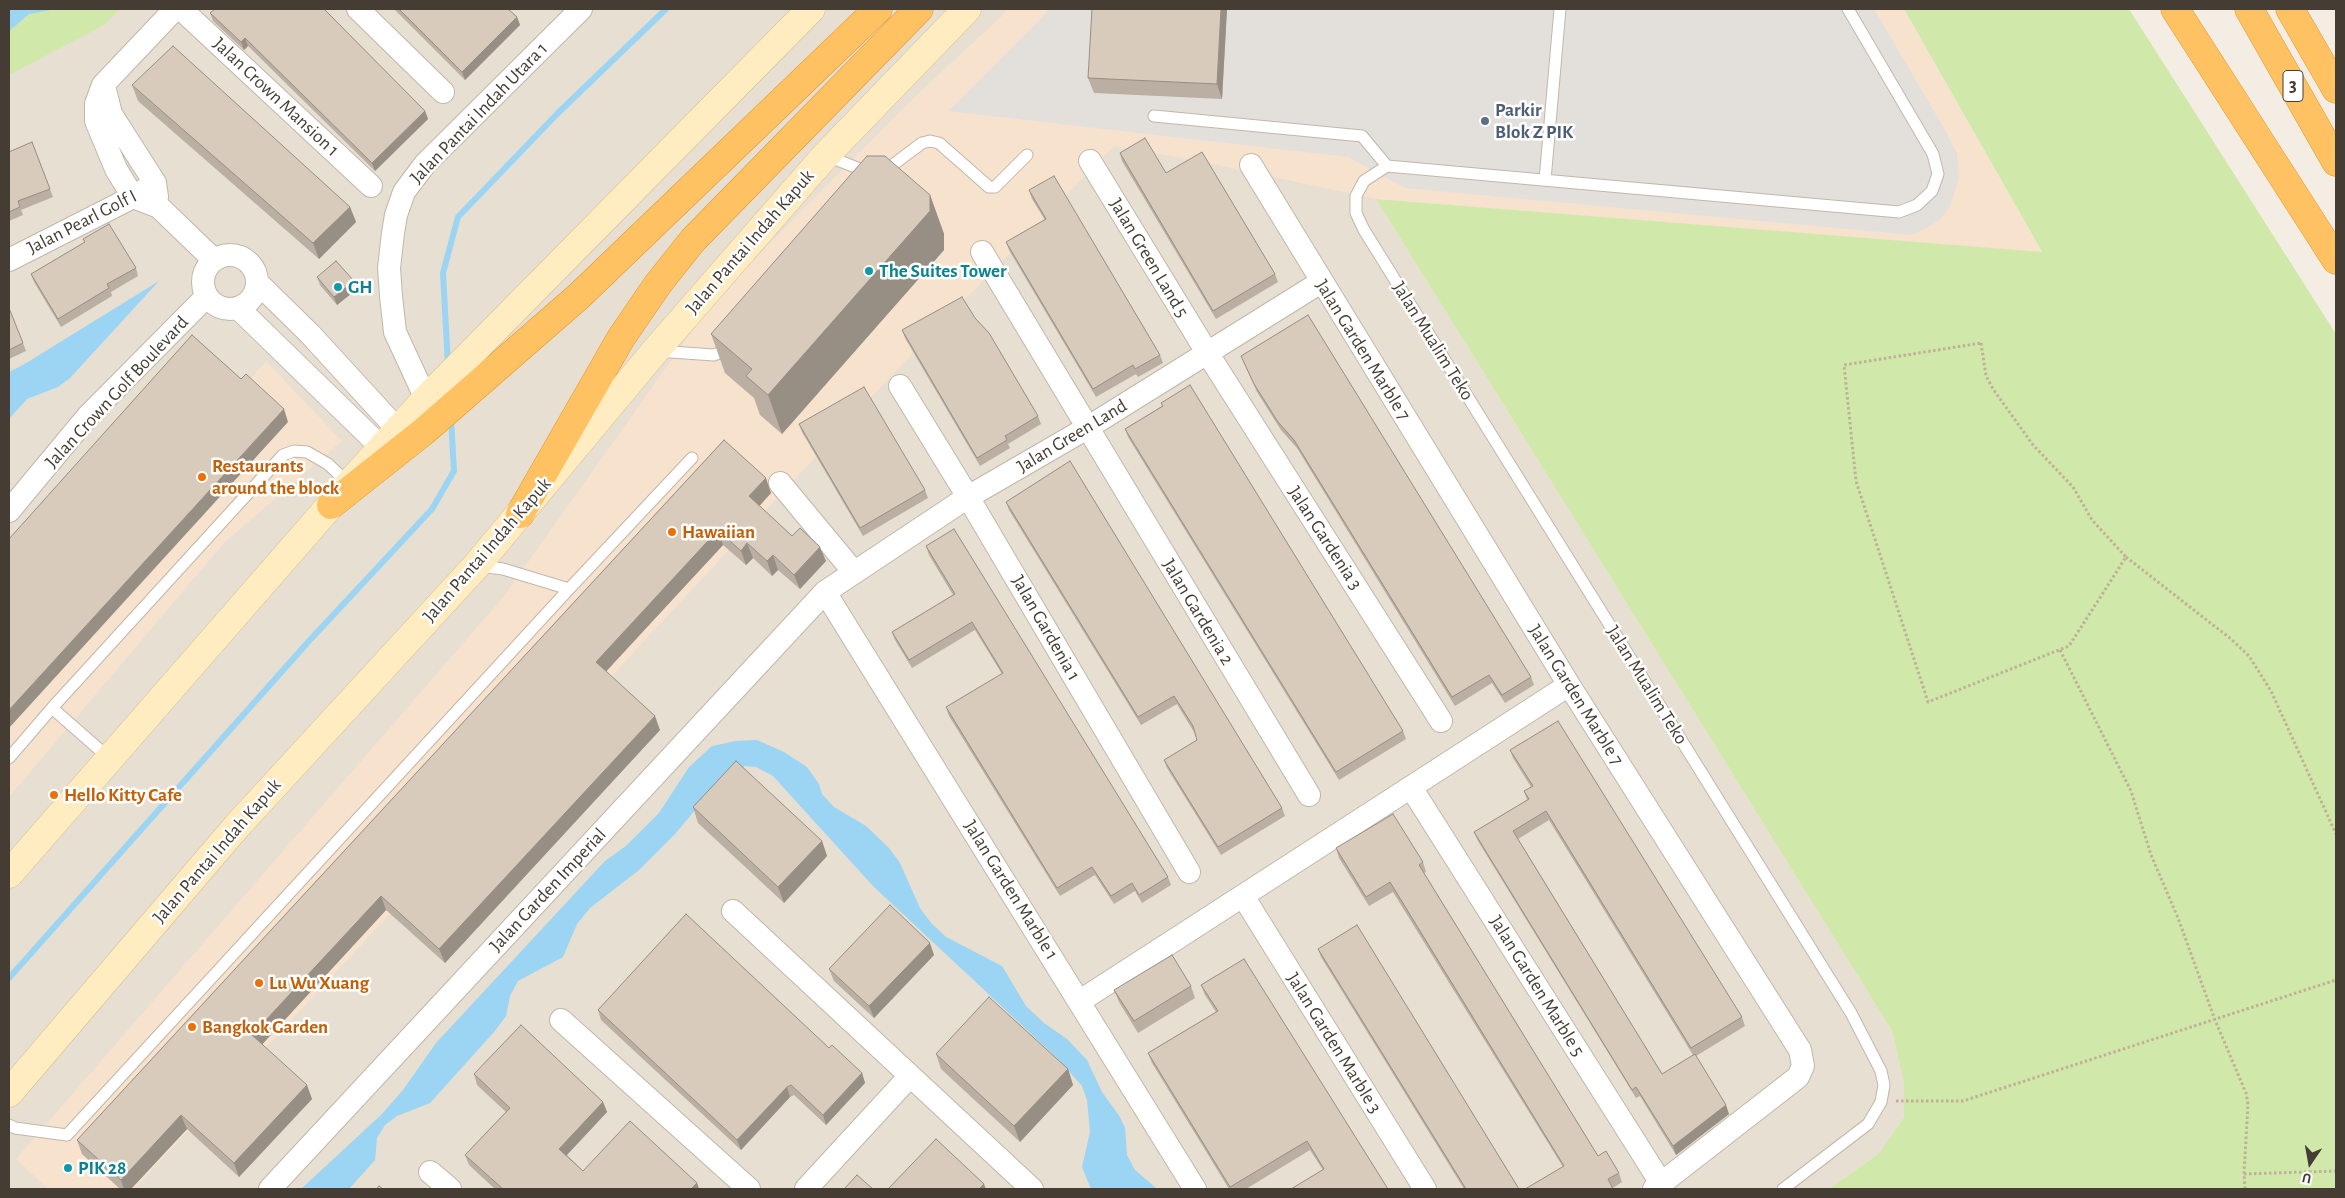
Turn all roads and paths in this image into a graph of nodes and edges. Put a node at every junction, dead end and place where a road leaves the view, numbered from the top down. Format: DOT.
graph roads {
  1 [pos="175,9"];
  2 [pos="181,9"];
  3 [pos="358,9"];
  4 [pos="581,9"];
  5 [pos="811,9"];
  6 [pos="878,9"];
  7 [pos="919,9"];
  8 [pos="967,9"];
  9 [pos="1560,9"];
  10 [pos="1848,9"];
  11 [pos="2175,9"];
  12 [pos="2249,9"];
  13 [pos="2290,9"];
  14 [pos="103,85"];
  15 [pos="2336,89"];
  16 [pos="443,92"];
  17 [pos="1154,116"];
  18 [pos="1027,155"];
  19 [pos="825,156"];
  20 [pos="1090,161"];
  21 [pos="2336,162"];
  22 [pos="1251,165"];
  23 [pos="1387,166"];
  24 [pos="1545,180"];
  25 [pos="155,183"];
  26 [pos="371,186"];
  27 [pos="133,197"];
  28 [pos="159,207"];
  29 [pos="982,252"];
  30 [pos="9,260"];
  31 [pos="214,260"];
  32 [pos="2336,260"];
  33 [pos="1321,282"];
  34 [pos="258,283"];
  35 [pos="206,296"];
  36 [pos="238,308"];
  37 [pos="734,337"];
  38 [pos="655,351"];
  39 [pos="1208,354"];
  40 [pos="900,386"];
  41 [pos="441,396"];
  42 [pos="1087,428"];
  43 [pos="401,437"];
  44 [pos="692,458"];
  45 [pos="780,483"];
  46 [pos="348,484"];
  47 [pos="968,497"];
  48 [pos="331,505"];
  49 [pos="9,511"];
  50 [pos="520,514"];
  51 [pos="2126,558"];
  52 [pos="476,566"];
  53 [pos="853,571"];
  54 [pos="569,589"];
  55 [pos="825,592"];
  56 [pos="2060,650"];
  57 [pos="1569,686"];
  58 [pos="52,708"];
  59 [pos="1442,722"];
  60 [pos="9,758"];
  61 [pos="109,758"];
  62 [pos="1412,789"];
  63 [pos="1309,795"];
  64 [pos="2336,834"];
  65 [pos="1189,872"];
  66 [pos="9,874"];
  67 [pos="1243,896"];
  68 [pos="734,911"];
  69 [pos="2336,980"];
  70 [pos="1080,1001"];
  71 [pos="561,1020"];
  72 [pos="2215,1020"];
  73 [pos="910,1076"];
  74 [pos="9,1092"];
  75 [pos="1881,1102"];
  76 [pos="9,1125"];
  77 [pos="2336,1171"];
  78 [pos="430,1172"];
  79 [pos="2244,1174"];
  80 [pos="1658,1186"];
  81 [pos="270,1189"];
  82 [pos="450,1189"];
  83 [pos="749,1189"];
  84 [pos="806,1189"];
  85 [pos="1032,1189"];
  86 [pos="1195,1189"];
  87 [pos="1425,1189"];
  88 [pos="1783,1189"];
  89 [pos="2245,1189"];
  1 -- 14 [label="street"];
  2 -- 26 [label="street, Jalan Crown Mansion 1"];
  3 -- 16 [label="street"];
  4 -- 41 [label="street, Jalan Pantai Indah Utara 1"];
  5 -- 41 [label="main road"];
  6 -- 41 [label="highway"];
  7 -- 50 [label="highway"];
  8 -- 19 [label="main road, Jalan Pantai Indah Kapuk"];
  9 -- 24 [label="lane"];
  10 -- 24 [label="lane"];
  11 -- 32 [label="highway"];
  12 -- 21 [label="highway, 3"];
  13 -- 15 [label="highway, 3"];
  14 -- 25 [label="street"];
  14 -- 27 [label="street"];
  17 -- 23 [label="lane"];
  18 -- 19 [label="lane"];
  19 -- 38 [label="main road, Jalan Pantai Indah Kapuk"];
  20 -- 39 [label="street, Jalan Green Land 5"];
  22 -- 33 [label="street, Jalan Garden Marble 7"];
  23 -- 24 [label="lane"];
  23 -- 75 [label="lane, Jalan Mualim Teko"];
  25 -- 27 [label="street, Jalan Pearl Golf I"];
  25 -- 28 [label="street"];
  27 -- 28 [label="street"];
  27 -- 30 [label="street, Jalan Pearl Golf I"];
  28 -- 31 [label="street"];
  29 -- 42 [label="street, Jalan Gardenia 2"];
  31 -- 34 [label="street"];
  31 -- 35 [label="street"];
  33 -- 39 [label="street, Jalan Green Land"];
  33 -- 57 [label="street, Jalan Garden Marble 7"];
  34 -- 36 [label="street"];
  34 -- 43 [label="street"];
  35 -- 36 [label="street"];
  35 -- 49 [label="street, Jalan Crown Golf Boulevard"];
  36 -- 43 [label="street"];
  37 -- 38 [label="lane"];
  38 -- 50 [label="main road, Jalan Pantai Indah Kapuk"];
  39 -- 42 [label="street, Jalan Green Land"];
  39 -- 59 [label="street, Jalan Gardenia 3"];
  40 -- 47 [label="street, Jalan Gardenia 1"];
  41 -- 43 [label="highway"];
  42 -- 47 [label="street, Jalan Green Land"];
  42 -- 63 [label="street, Jalan Gardenia 2"];
  43 -- 46 [label="main road"];
  43 -- 48 [label="highway"];
  44 -- 54 [label="lane"];
  45 -- 53 [label="street"];
  46 -- 48 [label="main road"];
  46 -- 58 [label="lane"];
  47 -- 53 [label="street, Jalan Green Land"];
  47 -- 65 [label="street, Jalan Gardenia 1"];
  48 -- 61 [label="main road"];
  50 -- 52 [label="main road, Jalan Pantai Indah Kapuk"];
  51 -- 56 [label="path"];
  51 -- 56 [label="path"];
  51 -- 64 [label="path"];
  52 -- 54 [label="lane"];
  52 -- 74 [label="main road, Jalan Pantai Indah Kapuk"];
  53 -- 55 [label="street, Jalan Green Land"];
  54 -- 76 [label="lane"];
  55 -- 70 [label="street, Jalan Garden Marble 1"];
  55 -- 81 [label="street, Jalan Garden Imperial"];
  56 -- 72 [label="path"];
  57 -- 62 [label="street"];
  57 -- 80 [label="street, Jalan Garden Marble 7"];
  58 -- 60 [label="lane"];
  58 -- 61 [label="lane"];
  61 -- 66 [label="main road"];
  62 -- 67 [label="street"];
  62 -- 80 [label="street, Jalan Garden Marble 5"];
  67 -- 70 [label="street"];
  67 -- 87 [label="street, Jalan Garden Marble 3"];
  68 -- 73 [label="street"];
  69 -- 72 [label="path"];
  70 -- 86 [label="street, Jalan Garden Marble 1"];
  71 -- 83 [label="street"];
  72 -- 75 [label="path"];
  72 -- 79 [label="path"];
  73 -- 84 [label="street"];
  73 -- 85 [label="street"];
  75 -- 88 [label="lane, Jalan Mualim Teko"];
  77 -- 79 [label="path"];
  78 -- 82 [label="street"];
  79 -- 89 [label="path"];
}
